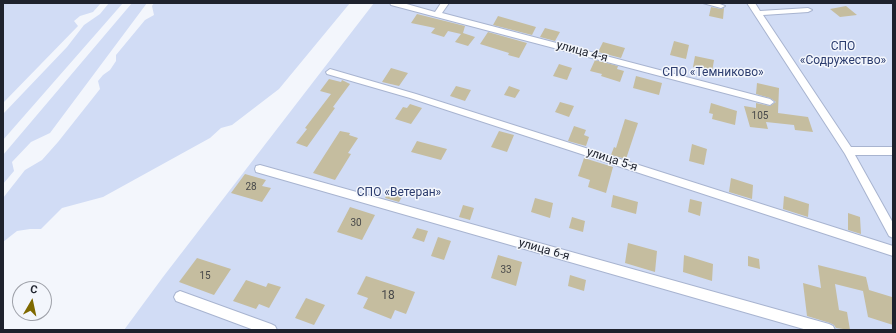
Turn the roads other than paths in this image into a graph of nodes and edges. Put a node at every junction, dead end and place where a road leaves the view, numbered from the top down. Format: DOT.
graph roads {
  1 [pos="394,3"];
  2 [pos="445,3"];
  3 [pos="707,3"];
  4 [pos="751,3"];
  5 [pos="721,6"];
  6 [pos="808,10"];
  7 [pos="438,13"];
  8 [pos="758,13"];
  9 [pos="330,72"];
  10 [pos="770,102"];
  11 [pos="893,151"];
  12 [pos="848,152"];
  13 [pos="260,169"];
  14 [pos="893,233"];
  15 [pos="893,251"];
  16 [pos="180,297"];
  17 [pos="271,330"];
  18 [pos="829,330"];
  1 -- 7 [label="street, улица 4-я"];
  2 -- 7 [label="street"];
  3 -- 5 [label="street"];
  4 -- 8 [label="street"];
  6 -- 8 [label="street"];
  7 -- 10 [label="street, улица 4-я"];
  8 -- 12 [label="street"];
  9 -- 15 [label="street, улица 5-я"];
  11 -- 12 [label="street"];
  12 -- 14 [label="street"];
  13 -- 18 [label="street, улица 6-я"];
  16 -- 17 [label="street"];
}
